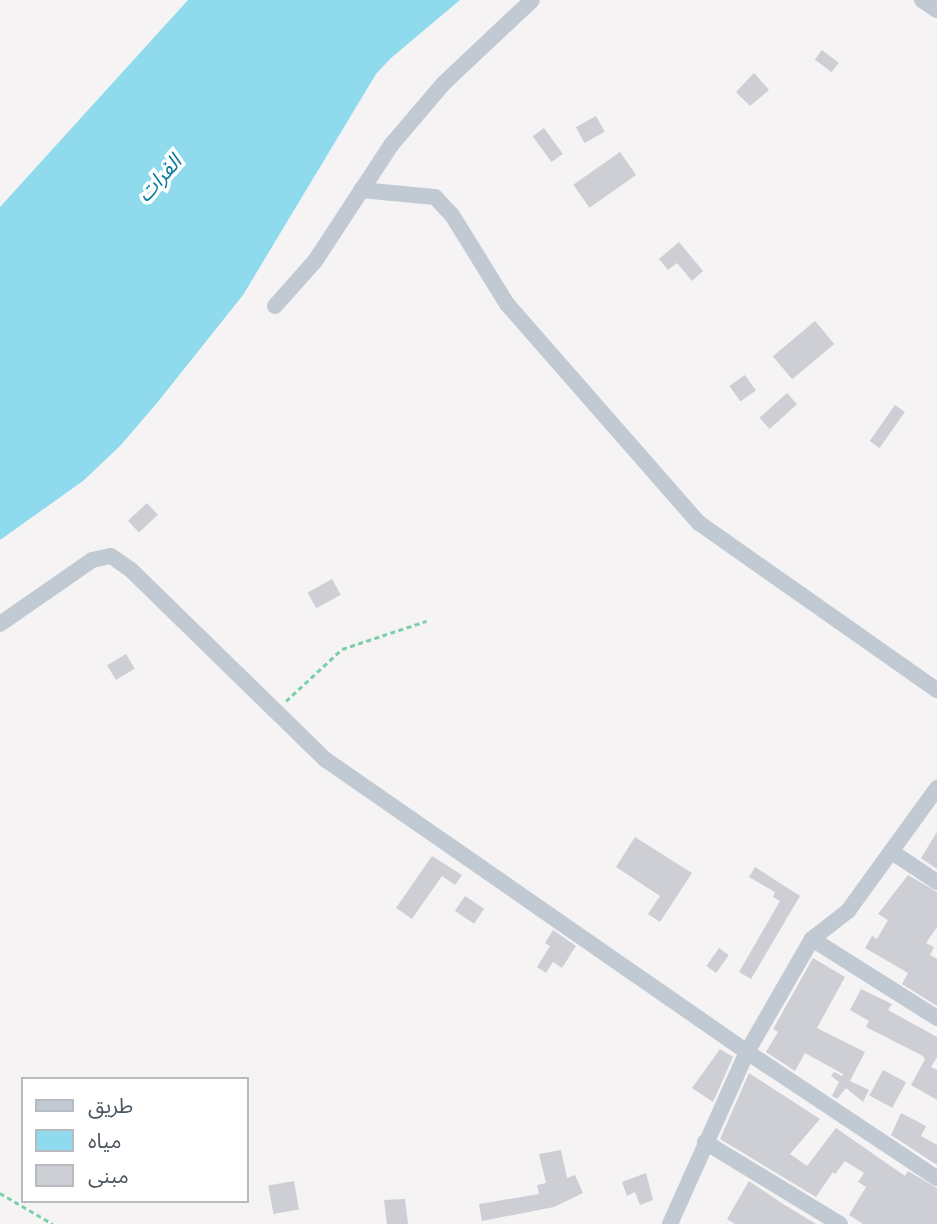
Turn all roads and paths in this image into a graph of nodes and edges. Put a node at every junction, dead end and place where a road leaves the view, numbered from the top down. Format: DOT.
graph roads {
  1 [pos="532,0"];
  2 [pos="922,0"];
  3 [pos="937,10"];
  4 [pos="361,190"];
  5 [pos="275,306"];
  6 [pos="426,621"];
  7 [pos="0,624"];
  8 [pos="937,690"];
  9 [pos="276,710"];
  10 [pos="934,798"];
  11 [pos="892,852"];
  12 [pos="937,882"];
  13 [pos="812,939"];
  14 [pos="937,1018"];
  15 [pos="747,1052"];
  16 [pos="705,1142"];
  17 [pos="937,1178"];
  18 [pos="0,1193"];
  19 [pos="671,1223"];
  20 [pos="52,1224"];
  21 [pos="840,1224"];
  1 -- 4 [label="street"];
  2 -- 3 [label="street"];
  4 -- 5 [label="street"];
  4 -- 8 [label="street"];
  6 -- 9 [label="path"];
  7 -- 9 [label="street"];
  9 -- 15 [label="street"];
  10 -- 11 [label="street"];
  11 -- 12 [label="street"];
  11 -- 13 [label="street"];
  13 -- 14 [label="street"];
  13 -- 15 [label="street"];
  15 -- 16 [label="street"];
  15 -- 17 [label="street"];
  16 -- 19 [label="street"];
  16 -- 21 [label="street"];
  18 -- 20 [label="path"];
}
